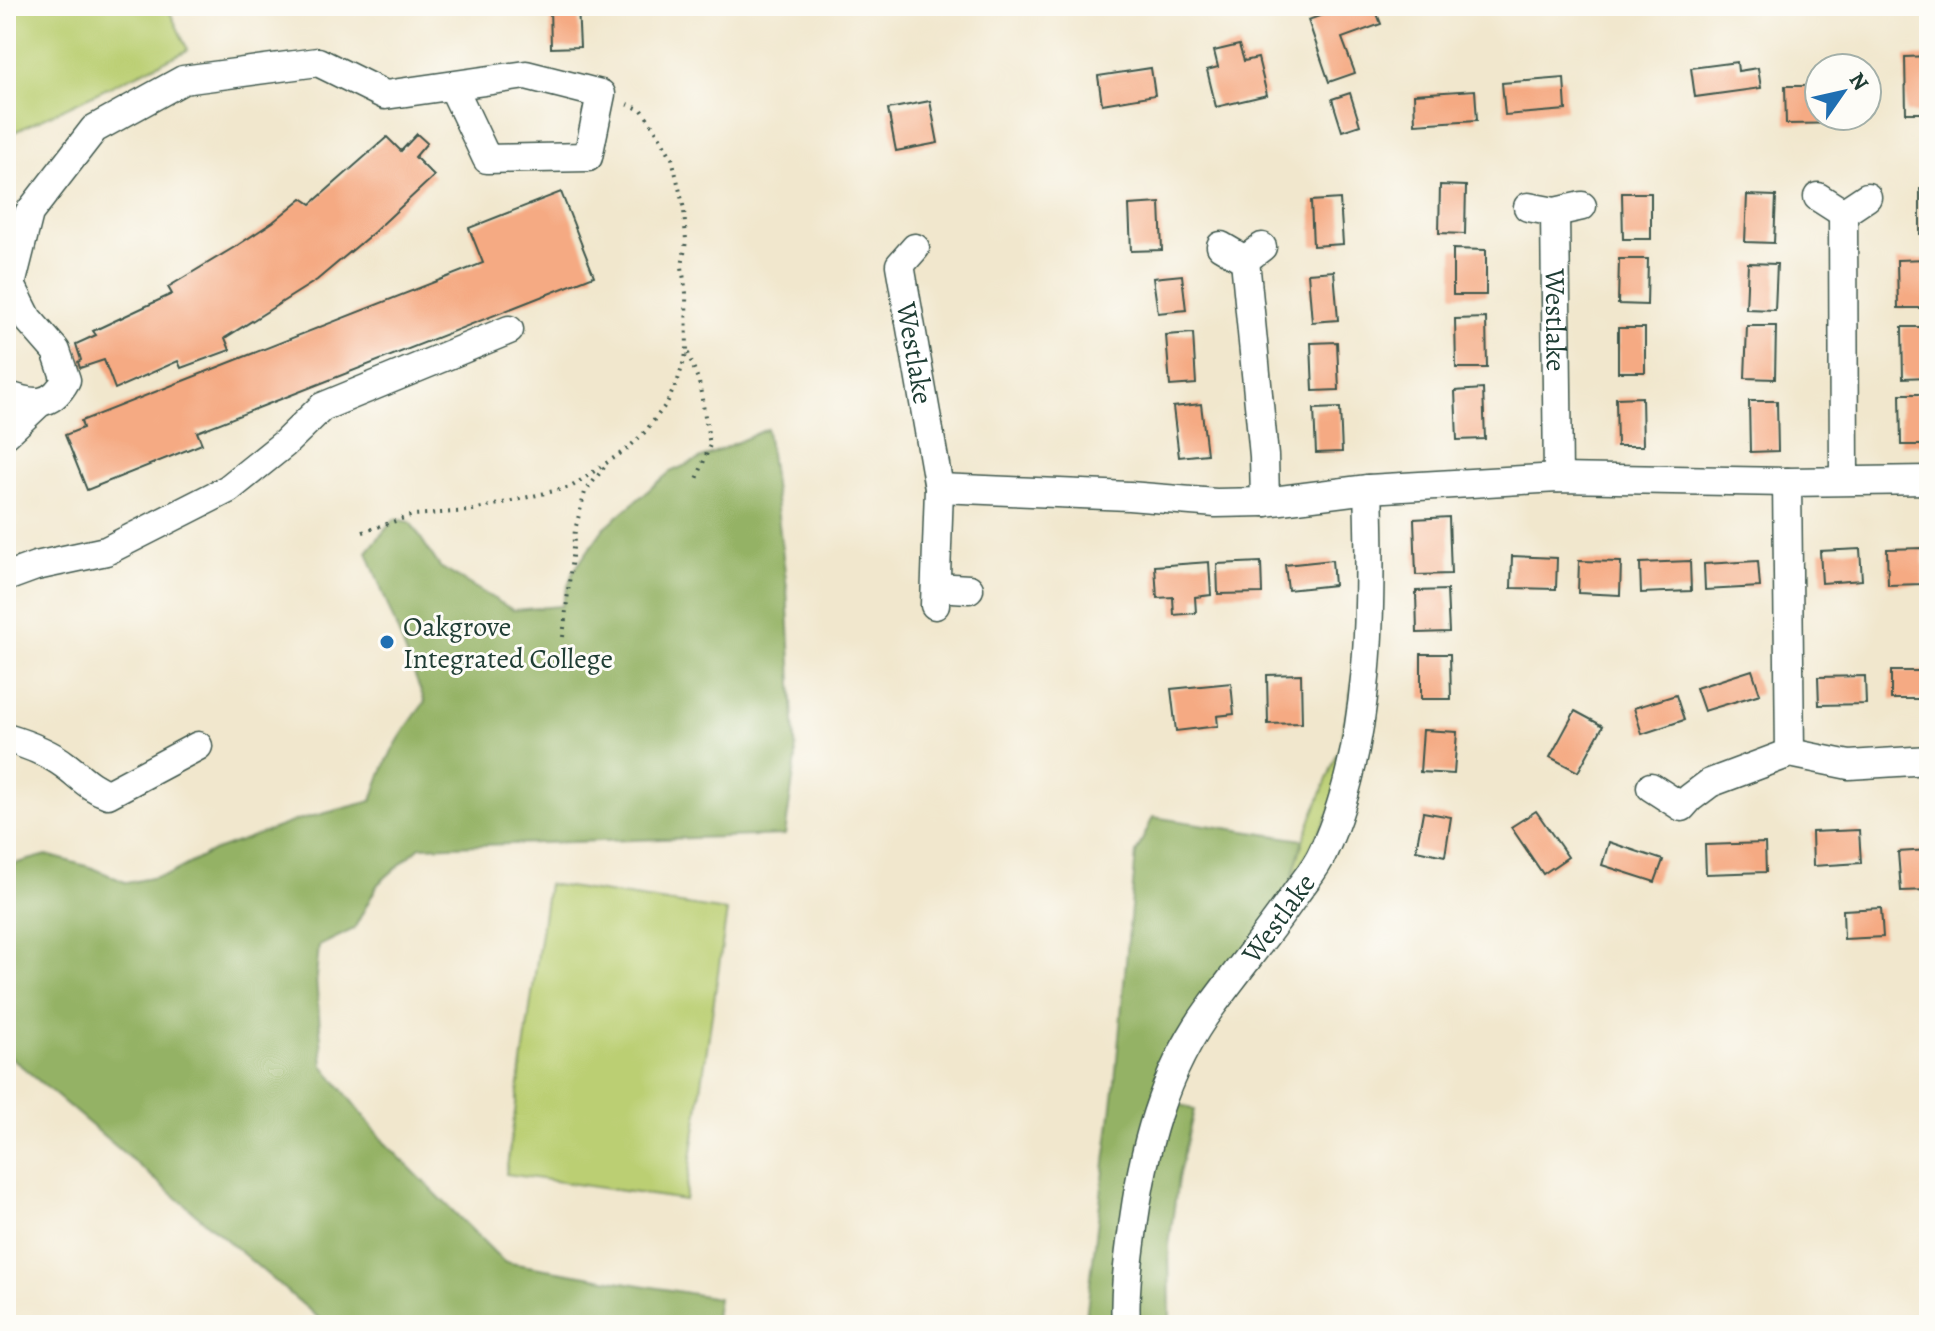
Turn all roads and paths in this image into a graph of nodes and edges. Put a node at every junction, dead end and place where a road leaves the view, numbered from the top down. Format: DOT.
graph roads {
  1 [pos="453,87"];
  2 [pos="601,94"];
  3 [pos="1818,197"];
  4 [pos="1867,197"];
  5 [pos="1555,208"];
  6 [pos="1843,213"];
  7 [pos="1243,251"];
  8 [pos="898,255"];
  9 [pos="8,286"];
  10 [pos="509,330"];
  11 [pos="687,351"];
  12 [pos="6,395"];
  13 [pos="39,403"];
  14 [pos="6,434"];
  15 [pos="610,460"];
  16 [pos="1558,478"];
  17 [pos="697,479"];
  18 [pos="1844,479"];
  19 [pos="1929,480"];
  20 [pos="1787,482"];
  21 [pos="1368,489"];
  22 [pos="938,501"];
  23 [pos="1265,502"];
  24 [pos="363,532"];
  25 [pos="6,577"];
  26 [pos="969,589"];
  27 [pos="563,637"];
  28 [pos="6,738"];
  29 [pos="198,746"];
  30 [pos="1790,753"];
  31 [pos="1929,761"];
  32 [pos="1651,787"];
  33 [pos="1126,1325"];
  1 -- 2 [label="street"];
  1 -- 2 [label="street"];
  1 -- 9 [label="street"];
  2 -- 11 [label="path"];
  3 -- 6 [label="street"];
  4 -- 6 [label="street"];
  5 -- 16 [label="street, Westlake"];
  6 -- 18 [label="street"];
  7 -- 23 [label="street"];
  8 -- 22 [label="street, Westlake"];
  9 -- 13 [label="street"];
  10 -- 25 [label="street"];
  11 -- 15 [label="path"];
  11 -- 17 [label="path"];
  12 -- 13 [label="street"];
  13 -- 14 [label="street"];
  15 -- 24 [label="path"];
  15 -- 27 [label="path"];
  16 -- 20 [label="street"];
  16 -- 21 [label="street"];
  18 -- 19 [label="street"];
  18 -- 20 [label="street"];
  20 -- 30 [label="street"];
  21 -- 23 [label="street"];
  21 -- 33 [label="street, Westlake"];
  22 -- 23 [label="street"];
  22 -- 26 [label="street, Westlake"];
  28 -- 29 [label="street"];
  30 -- 31 [label="street"];
  30 -- 32 [label="street"];
}
